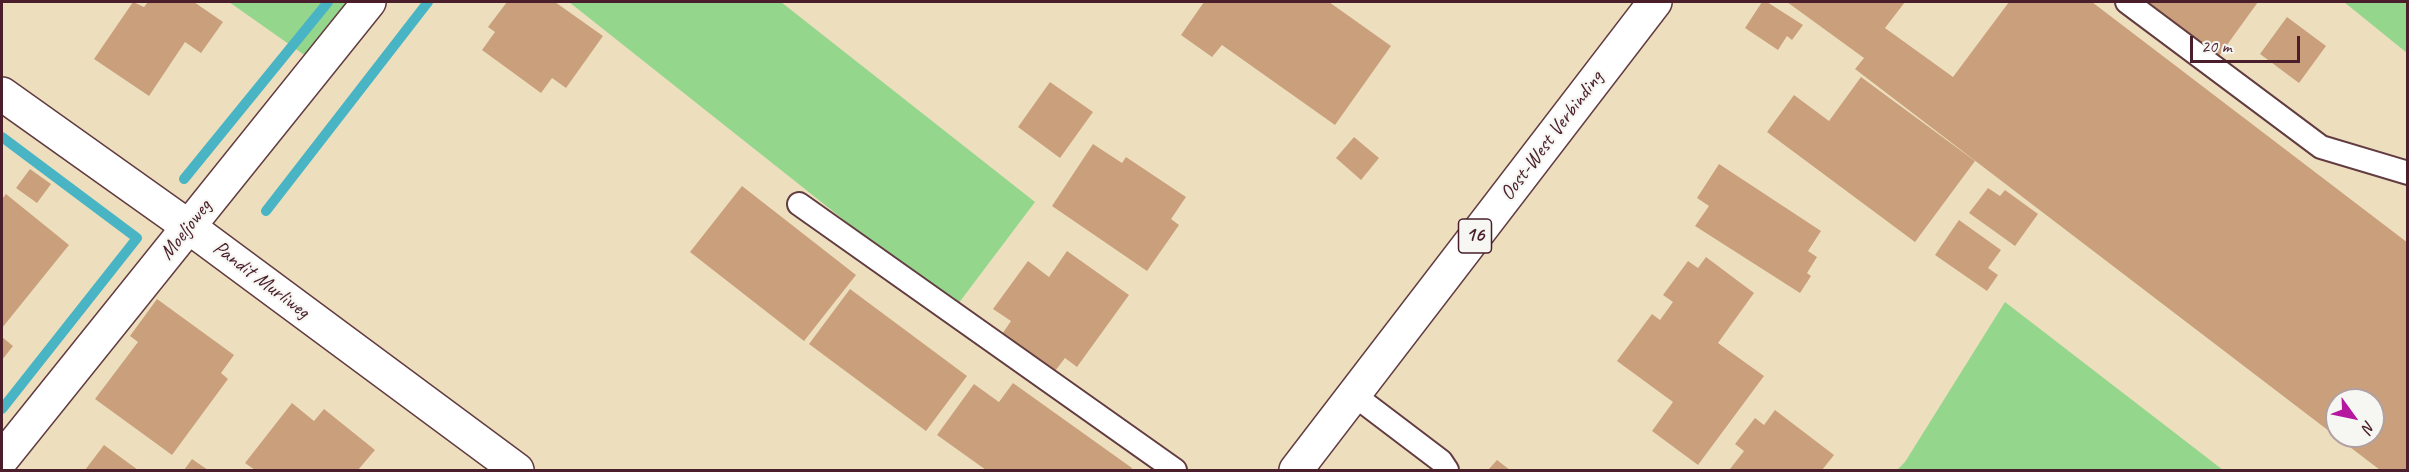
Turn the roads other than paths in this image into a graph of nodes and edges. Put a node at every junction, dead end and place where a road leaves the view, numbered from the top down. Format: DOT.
graph roads {
  1 [pos="369,2"];
  2 [pos="1655,2"];
  3 [pos="2127,2"];
  4 [pos="2,94"];
  5 [pos="2408,173"];
  6 [pos="799,204"];
  7 [pos="189,227"];
  8 [pos="1354,395"];
  9 [pos="2,459"];
  10 [pos="517,471"];
  11 [pos="1175,471"];
  12 [pos="1296,471"];
  13 [pos="1447,471"];
  1 -- 7 [label="street, Moeljoweg"];
  2 -- 8 [label="street, Oost-West Verbinding / 16"];
  3 -- 5 [label="lane"];
  4 -- 7 [label="street, Pandit Murliweg"];
  6 -- 11 [label="lane"];
  7 -- 9 [label="street, Moeljoweg"];
  7 -- 10 [label="street, Pandit Murliweg"];
  8 -- 12 [label="street, Oost-West Verbinding / 16"];
  8 -- 13 [label="lane"];
}
